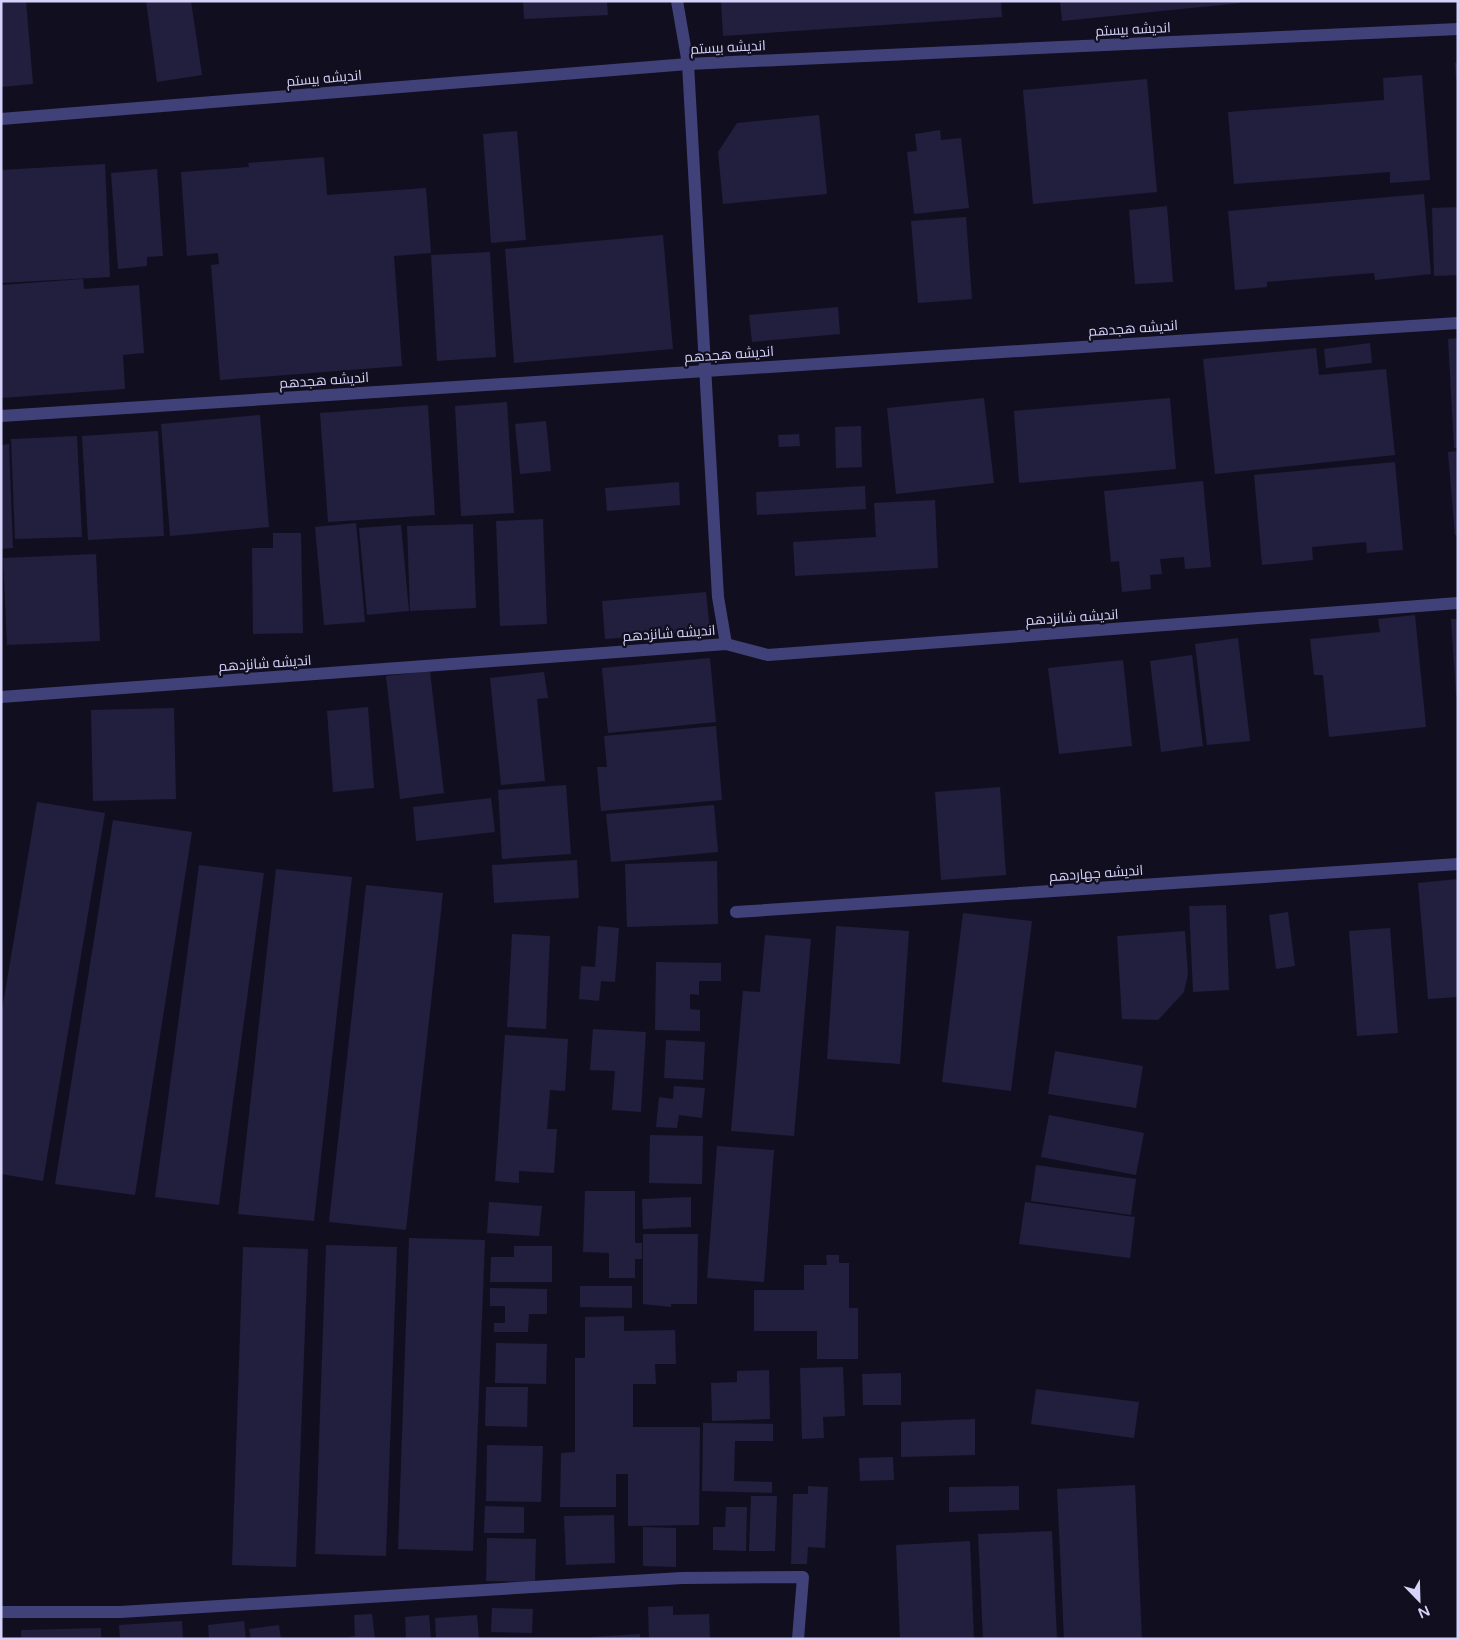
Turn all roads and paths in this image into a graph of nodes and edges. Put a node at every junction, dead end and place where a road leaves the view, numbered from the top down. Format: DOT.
graph roads {
  1 [pos="677,1"];
  2 [pos="1458,29"];
  3 [pos="688,64"];
  4 [pos="1,119"];
  5 [pos="1458,323"];
  6 [pos="705,370"];
  7 [pos="1,416"];
  8 [pos="1458,603"];
  9 [pos="726,644"];
  10 [pos="1,697"];
  11 [pos="1458,864"];
  12 [pos="736,912"];
  13 [pos="1,1612"];
  14 [pos="798,1639"];
  1 -- 3 [label="street"];
  2 -- 3 [label="street, اندیشه بیستم"];
  3 -- 4 [label="street, اندیشه بیستم"];
  3 -- 6 [label="street"];
  5 -- 6 [label="street, اندیشه هجدهم"];
  6 -- 7 [label="street, اندیشه هجدهم"];
  6 -- 9 [label="street"];
  8 -- 9 [label="street, اندیشه شانزدهم"];
  9 -- 10 [label="street, اندیشه شانزدهم"];
  11 -- 12 [label="street, اندیشه چهاردهم"];
  13 -- 14 [label="street"];
}
